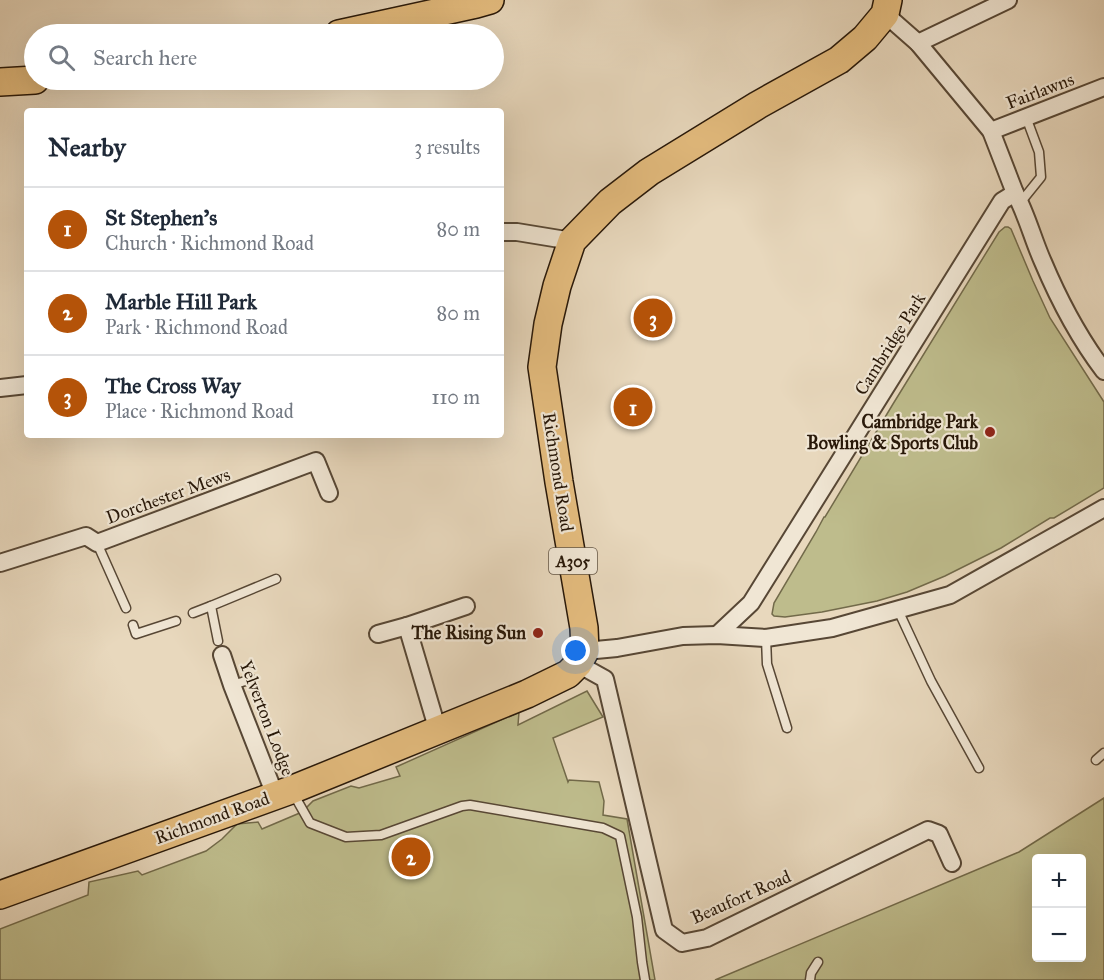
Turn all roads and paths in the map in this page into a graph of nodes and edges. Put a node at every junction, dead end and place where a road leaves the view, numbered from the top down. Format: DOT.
graph roads {
  1 [pos="490,0"];
  2 [pos="1008,0"];
  3 [pos="887,7"];
  4 [pos="385,24"];
  5 [pos="918,43"];
  6 [pos="24,81"];
  7 [pos="0,82"];
  8 [pos="1104,87"];
  9 [pos="1026,117"];
  10 [pos="991,131"];
  11 [pos="1018,198"];
  12 [pos="504,232"];
  13 [pos="572,241"];
  14 [pos="1104,371"];
  15 [pos="24,385"];
  16 [pos="0,388"];
  17 [pos="329,493"];
  18 [pos="1104,508"];
  19 [pos="97,543"];
  20 [pos="0,563"];
  21 [pos="276,579"];
  22 [pos="211,606"];
  23 [pos="466,606"];
  24 [pos="126,608"];
  25 [pos="898,610"];
  26 [pos="193,613"];
  27 [pos="176,621"];
  28 [pos="132,625"];
  29 [pos="407,626"];
  30 [pos="378,634"];
  31 [pos="717,635"];
  32 [pos="766,638"];
  33 [pos="220,648"];
  34 [pos="582,657"];
  35 [pos="252,679"];
  36 [pos="232,685"];
  37 [pos="788,728"];
  38 [pos="438,731"];
  39 [pos="1104,753"];
  40 [pos="1096,760"];
  41 [pos="979,768"];
  42 [pos="283,793"];
  43 [pos="952,862"];
  44 [pos="0,894"];
  45 [pos="818,962"];
  46 [pos="645,980"];
  47 [pos="810,980"];
  1 -- 4 [label="main road"];
  2 -- 5 [label="street"];
  3 -- 5 [label="street"];
  3 -- 13 [label="main road, Richmond Road / A305"];
  5 -- 10 [label="street"];
  6 -- 7 [label="main road"];
  8 -- 9 [label="street, Fairlawns"];
  9 -- 10 [label="street, Fairlawns"];
  9 -- 11 [label="lane"];
  10 -- 11 [label="street"];
  11 -- 14 [label="street"];
  11 -- 31 [label="street, Cambridge Park"];
  12 -- 13 [label="street"];
  13 -- 34 [label="main road, Richmond Road / A305"];
  15 -- 16 [label="street"];
  17 -- 19 [label="street, Dorchester Mews"];
  18 -- 25 [label="street"];
  19 -- 20 [label="street, Dorchester Mews"];
  19 -- 24 [label="lane"];
  21 -- 22 [label="lane"];
  22 -- 26 [label="lane"];
  22 -- 33 [label="lane"];
  23 -- 29 [label="street"];
  25 -- 32 [label="street"];
  25 -- 41 [label="lane"];
  27 -- 28 [label="lane"];
  29 -- 30 [label="street"];
  29 -- 38 [label="street"];
  31 -- 32 [label="street"];
  31 -- 34 [label="street"];
  32 -- 37 [label="lane"];
  33 -- 36 [label="street, Yelverton Lodge"];
  34 -- 38 [label="main road, Richmond Road"];
  34 -- 43 [label="street, Beaufort Road"];
  35 -- 36 [label="lane"];
  36 -- 42 [label="street, Yelverton Lodge"];
  38 -- 42 [label="main road, Richmond Road"];
  39 -- 40 [label="lane"];
  42 -- 44 [label="main road, Richmond Road"];
  42 -- 46 [label="lane"];
  45 -- 47 [label="lane"];
}
